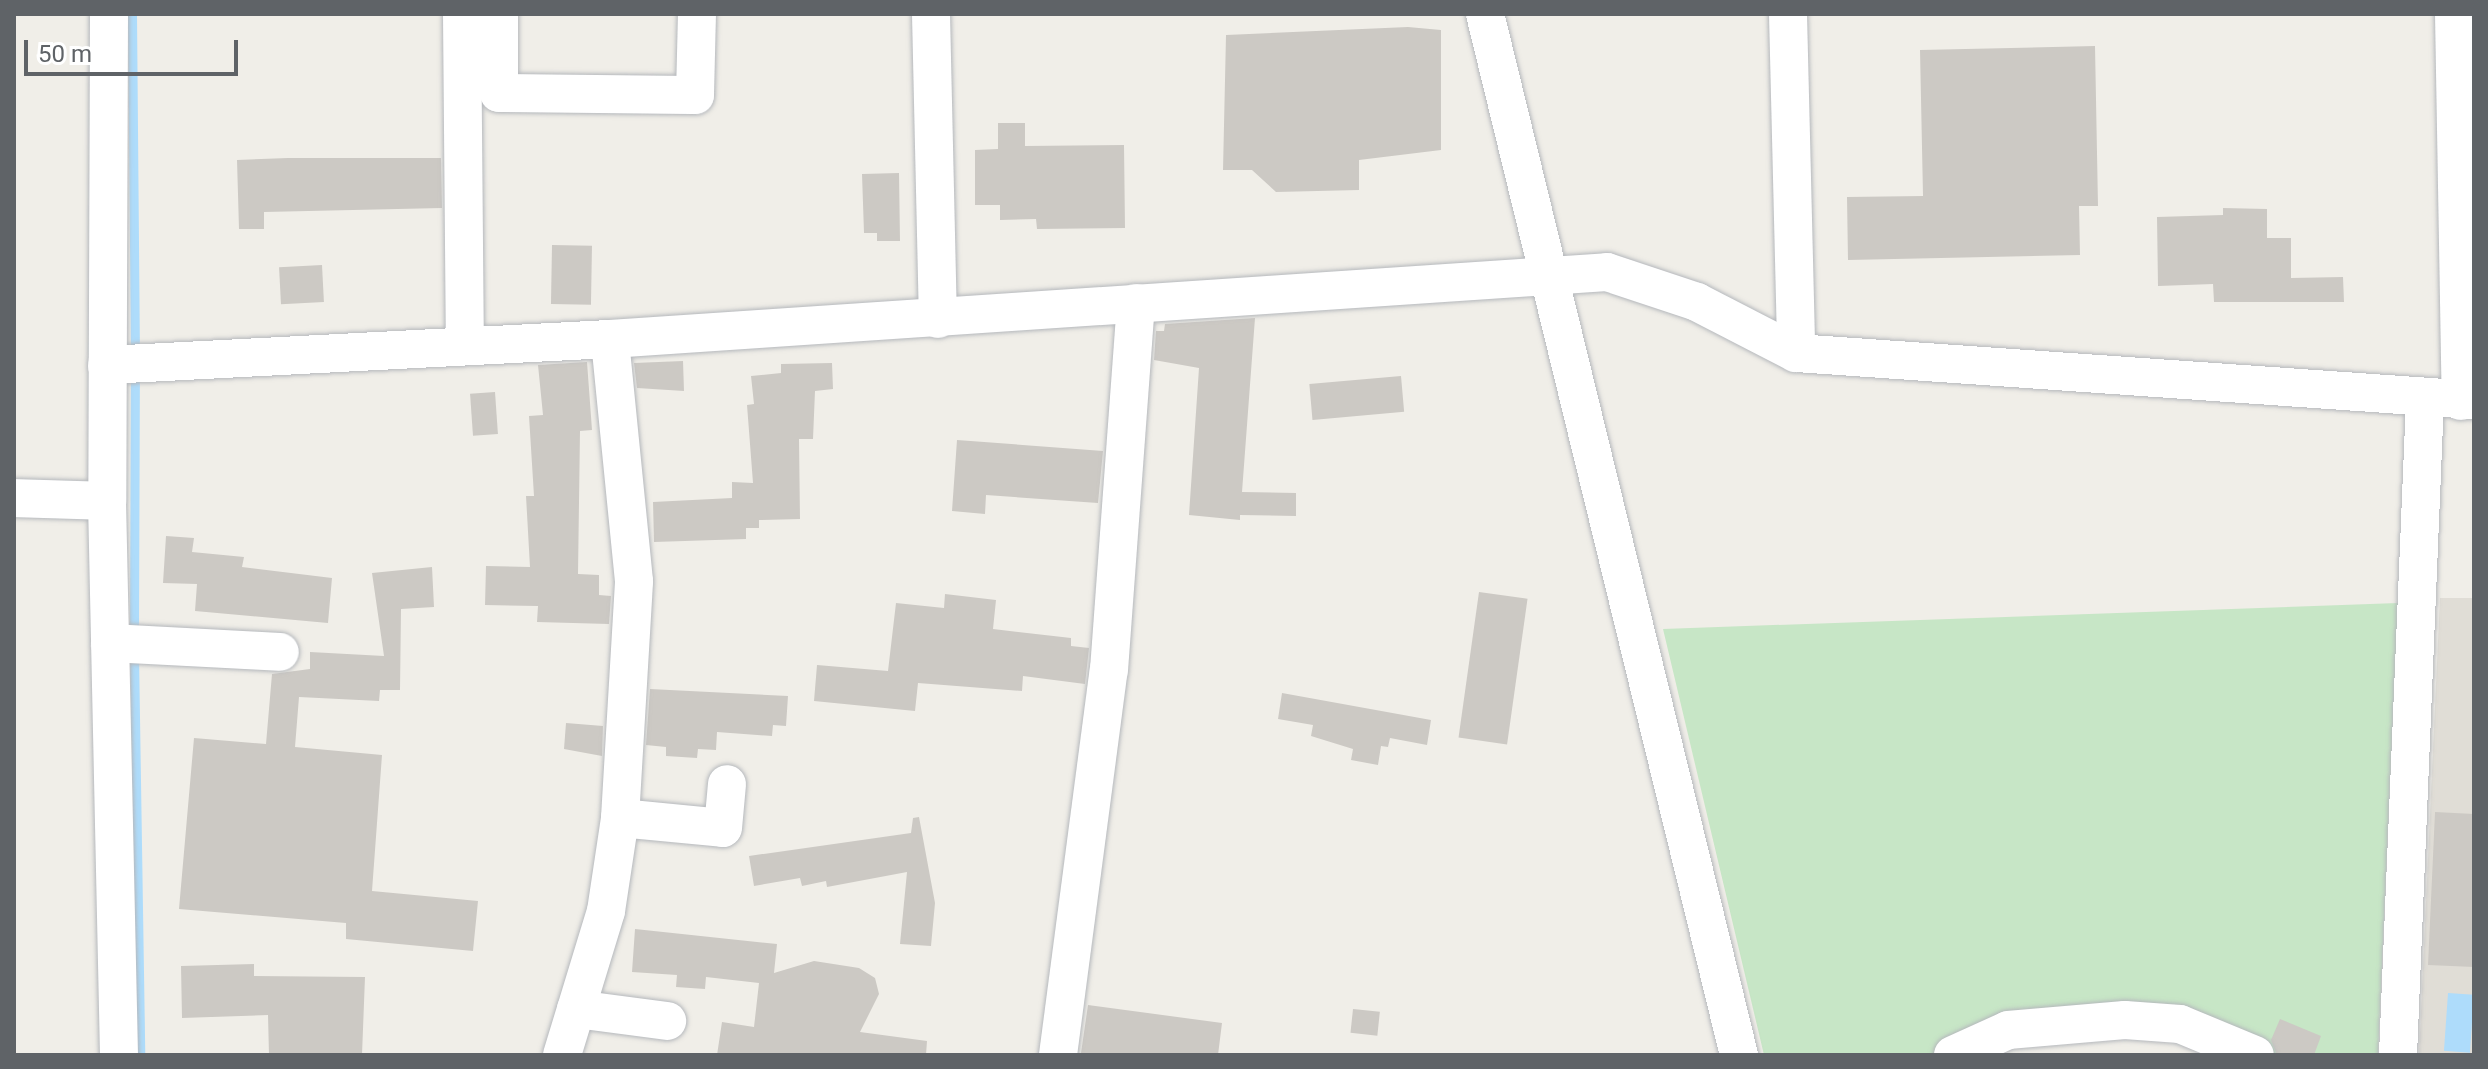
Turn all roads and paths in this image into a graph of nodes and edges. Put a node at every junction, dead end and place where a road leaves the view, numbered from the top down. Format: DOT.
graph roads {
  1 [pos="109,14"];
  2 [pos="462,14"];
  3 [pos="499,14"];
  4 [pos="697,14"];
  5 [pos="931,14"];
  6 [pos="1485,14"];
  7 [pos="1788,14"];
  8 [pos="2454,14"];
  9 [pos="2464,71"];
  10 [pos="2466,250"];
  11 [pos="1550,273"];
  12 [pos="1136,303"];
  13 [pos="938,319"];
  14 [pos="610,339"];
  15 [pos="465,346"];
  16 [pos="1796,353"];
  17 [pos="107,365"];
  18 [pos="2453,400"];
  19 [pos="14,498"];
  20 [pos="107,501"];
  21 [pos="110,643"];
  22 [pos="280,652"];
  23 [pos="727,784"];
  24 [pos="620,818"];
  25 [pos="576,1009"];
  26 [pos="667,1021"];
  27 [pos="119,1055"];
  28 [pos="562,1055"];
  29 [pos="1058,1055"];
  30 [pos="1739,1055"];
  31 [pos="1953,1055"];
  32 [pos="2255,1055"];
  33 [pos="2398,1055"];
  1 -- 17 [label="street"];
  2 -- 15 [label="street"];
  3 -- 4 [label="street"];
  5 -- 13 [label="street"];
  6 -- 11 [label="street"];
  7 -- 16 [label="street"];
  8 -- 9 [label="street"];
  9 -- 10 [label="street"];
  10 -- 18 [label="street"];
  11 -- 12 [label="street"];
  11 -- 16 [label="street"];
  11 -- 30 [label="street"];
  12 -- 13 [label="street"];
  12 -- 29 [label="street"];
  13 -- 14 [label="street"];
  14 -- 15 [label="street"];
  14 -- 24 [label="street"];
  15 -- 17 [label="street"];
  16 -- 18 [label="street"];
  17 -- 20 [label="street"];
  18 -- 33 [label="street"];
  19 -- 20 [label="street"];
  20 -- 21 [label="street"];
  21 -- 22 [label="street"];
  21 -- 27 [label="street"];
  23 -- 24 [label="street"];
  24 -- 25 [label="street"];
  25 -- 26 [label="street"];
  25 -- 28 [label="street"];
  31 -- 32 [label="street"];
}
